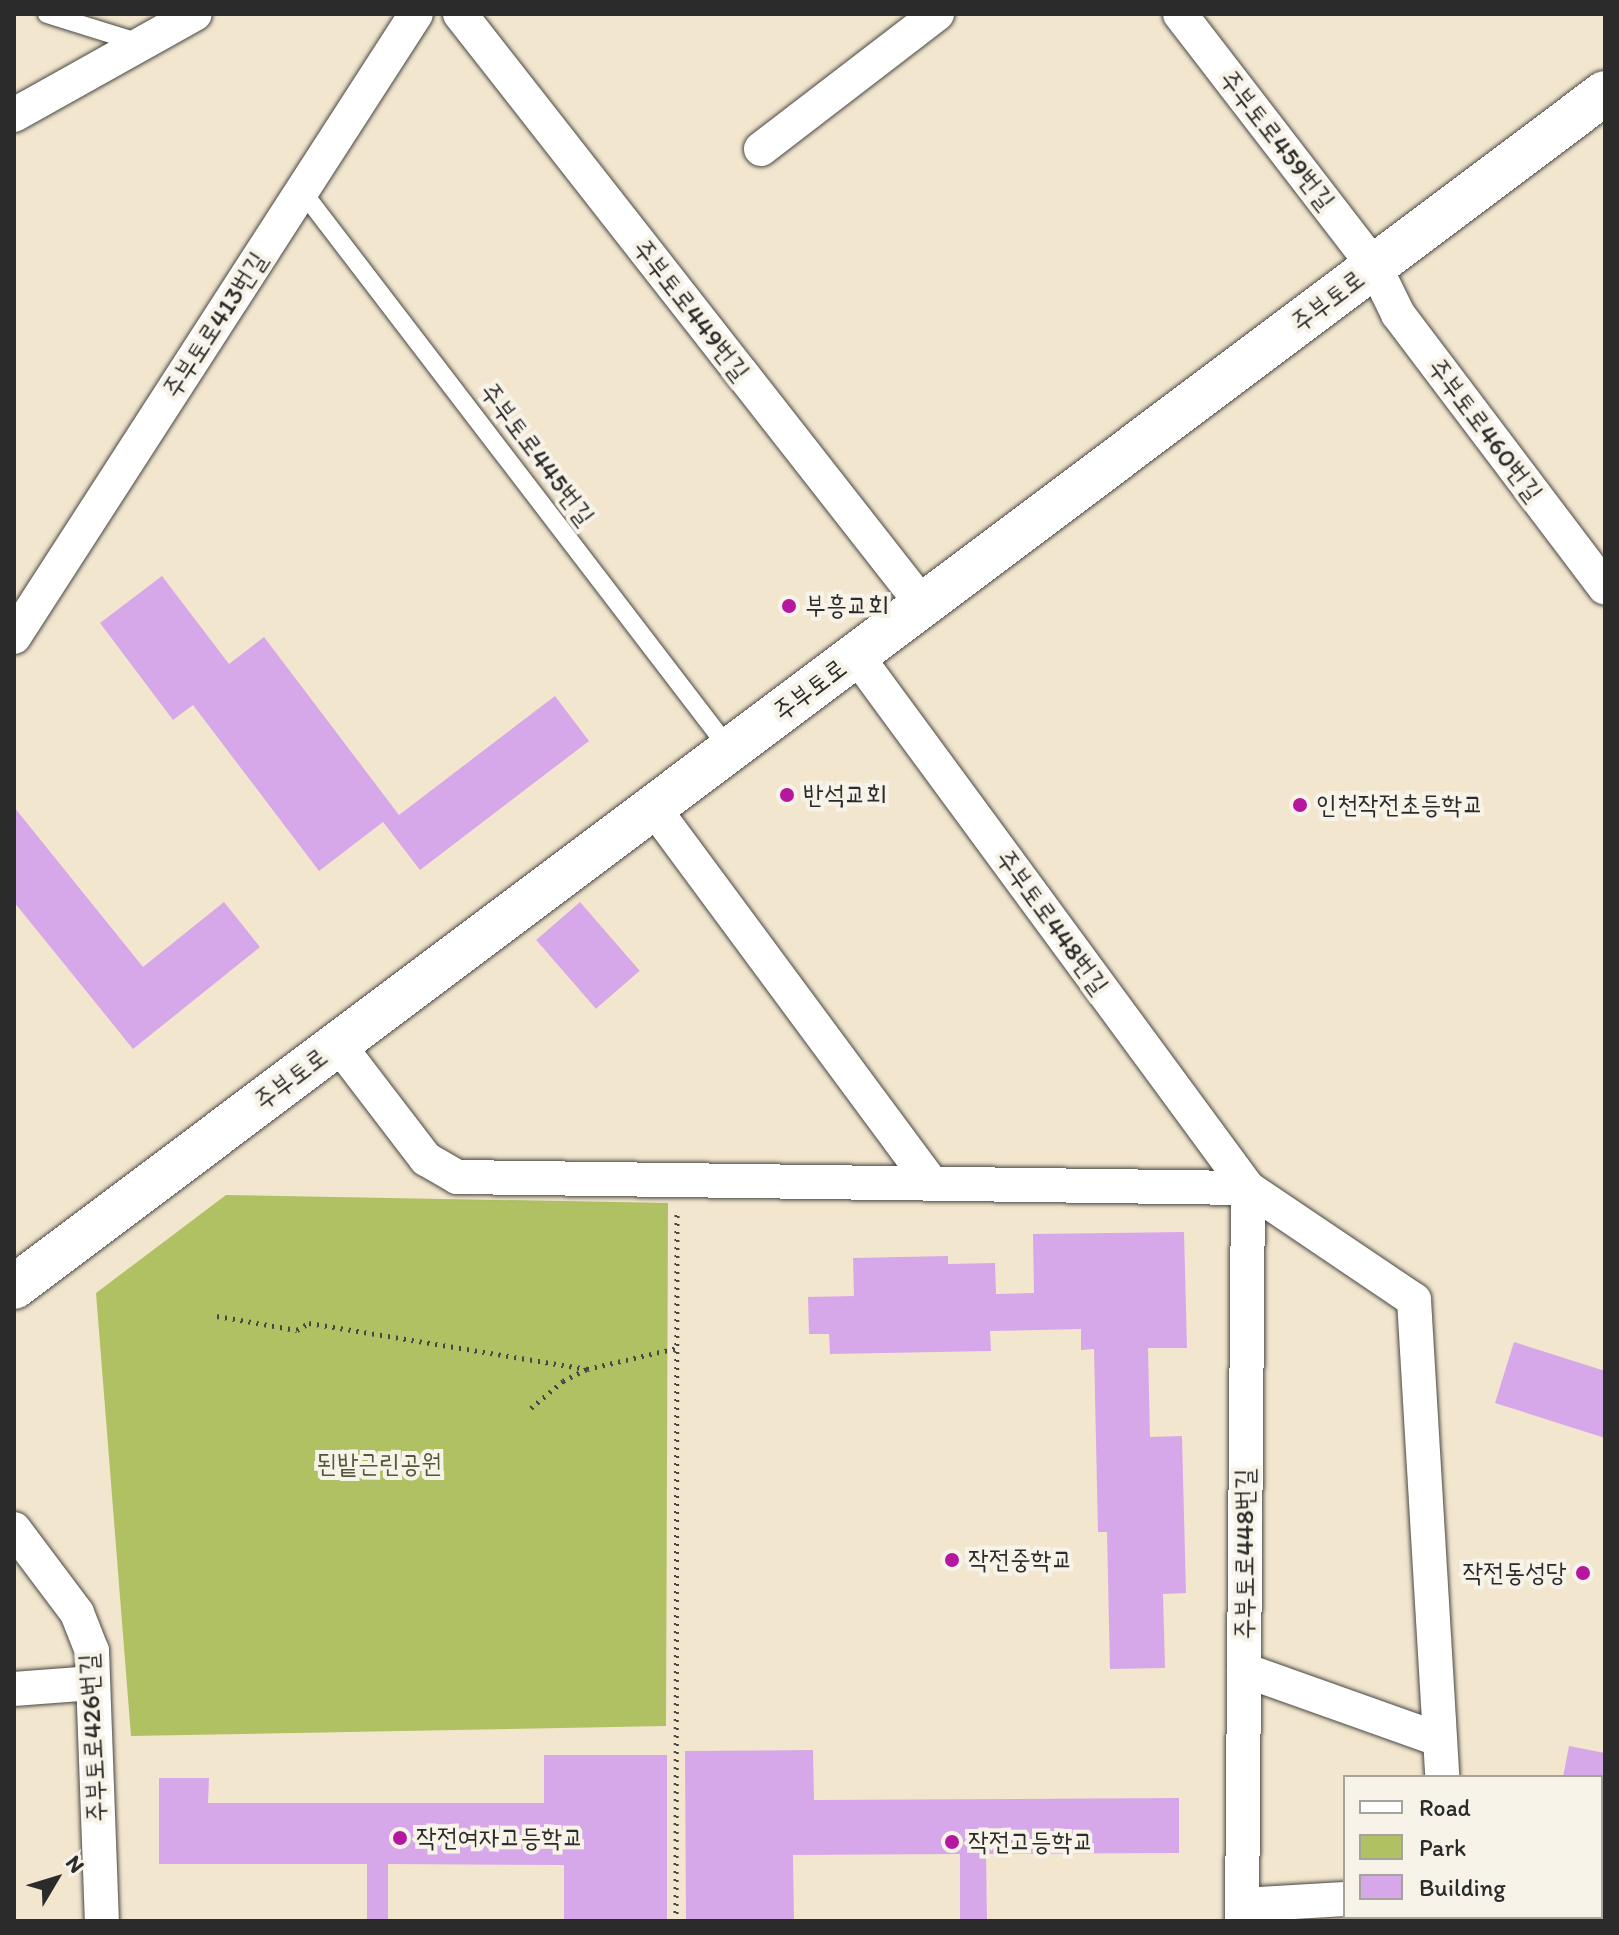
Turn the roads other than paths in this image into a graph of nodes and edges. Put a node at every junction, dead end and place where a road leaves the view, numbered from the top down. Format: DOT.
graph roads {
  1 [pos="47,14"];
  2 [pos="195,14"];
  3 [pos="416,14"];
  4 [pos="460,14"];
  5 [pos="937,14"];
  6 [pos="1180,14"];
  7 [pos="141,44"];
  8 [pos="1605,93"];
  9 [pos="14,115"];
  10 [pos="761,149"];
  11 [pos="302,191"];
  12 [pos="1375,267"];
  13 [pos="1605,588"];
  14 [pos="923,605"];
  15 [pos="14,637"];
  16 [pos="856,655"];
  17 [pos="730,750"];
  18 [pos="653,807"];
  19 [pos="338,1044"];
  20 [pos="931,1183"];
  21 [pos="1248,1188"];
  22 [pos="14,1287"];
  23 [pos="14,1529"];
  24 [pos="1244,1670"];
  25 [pos="93,1683"];
  26 [pos="14,1689"];
  27 [pos="1438,1739"];
  28 [pos="1442,1775"];
  29 [pos="1343,1899"];
  30 [pos="1242,1913"];
  31 [pos="102,1921"];
  1 -- 7 [label="lane"];
  2 -- 7 [label="street"];
  3 -- 11 [label="street, 주부토로413번길"];
  4 -- 14 [label="street, 주부토로449번길"];
  5 -- 10 [label="street"];
  6 -- 12 [label="street, 주부토로459번길"];
  7 -- 9 [label="street"];
  8 -- 12 [label="main road, 주부토로"];
  11 -- 15 [label="street, 주부토로413번길"];
  11 -- 17 [label="lane, 주부토로445번길"];
  12 -- 13 [label="street, 주부토로460번길"];
  12 -- 14 [label="main road, 주부토로"];
  14 -- 16 [label="main road, 주부토로"];
  16 -- 17 [label="main road, 주부토로"];
  16 -- 21 [label="street, 주부토로448번길"];
  17 -- 18 [label="main road, 주부토로"];
  18 -- 19 [label="main road, 주부토로"];
  18 -- 20 [label="street"];
  19 -- 20 [label="street"];
  19 -- 22 [label="main road, 주부토로"];
  20 -- 21 [label="street"];
  21 -- 24 [label="street, 주부토로448번길"];
  21 -- 27 [label="street, 주부토로448번길"];
  23 -- 25 [label="street, 주부토로426번길"];
  24 -- 27 [label="street"];
  24 -- 30 [label="street, 주부토로448번길"];
  25 -- 26 [label="street"];
  25 -- 31 [label="street, 주부토로426번길"];
  27 -- 28 [label="street, 주부토로448번길"];
  29 -- 30 [label="street"];
}
